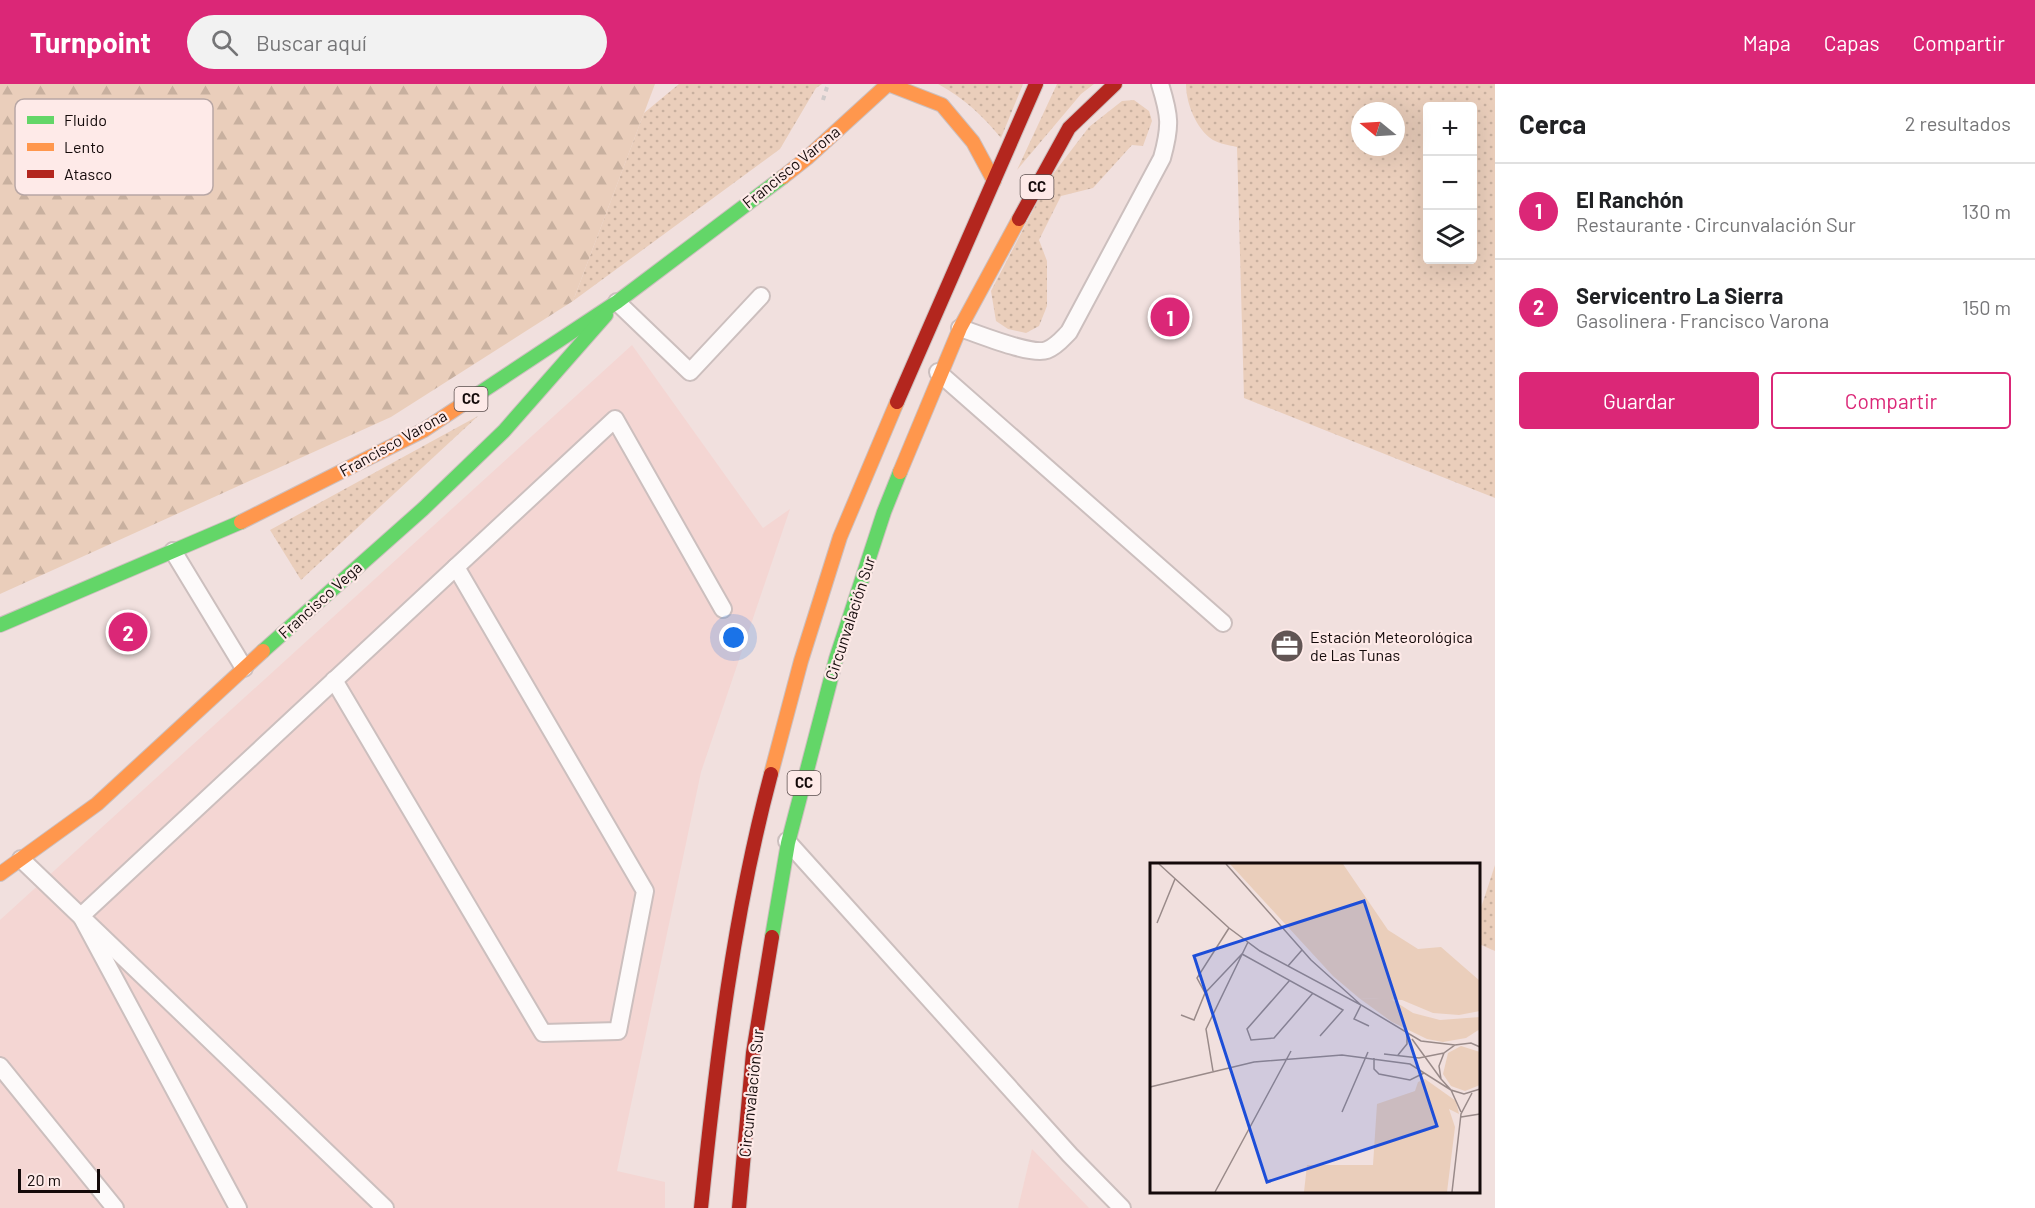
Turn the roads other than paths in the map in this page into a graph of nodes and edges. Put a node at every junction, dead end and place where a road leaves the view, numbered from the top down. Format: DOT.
graph roads {
  1 [pos="888,84"];
  2 [pos="1036,84"];
  3 [pos="1115,84"];
  4 [pos="1160,84"];
  5 [pos="994,181"];
  6 [pos="761,296"];
  7 [pos="617,302"];
  8 [pos="960,328"];
  9 [pos="918,354"];
  10 [pos="941,375"];
  11 [pos="173,551"];
  12 [pos="456,567"];
  13 [pos="723,609"];
  14 [pos="1223,623"];
  15 [pos="0,625"];
  16 [pos="244,668"];
  17 [pos="334,680"];
  18 [pos="760,814"];
  19 [pos="788,843"];
  20 [pos="21,859"];
  21 [pos="0,874"];
  22 [pos="81,916"];
  23 [pos="0,1066"];
  24 [pos="115,1208"];
  25 [pos="238,1208"];
  26 [pos="384,1208"];
  27 [pos="701,1208"];
  28 [pos="739,1208"];
  29 [pos="1122,1208"];
  1 -- 5 [label="main road"];
  1 -- 7 [label="main road, Francisco Varona / CC"];
  2 -- 5 [label="main road, Circunvalación Sur / CC"];
  3 -- 8 [label="main road, Circunvalación Sur / CC"];
  4 -- 8 [label="lane"];
  5 -- 9 [label="main road, Circunvalación Sur / CC"];
  6 -- 7 [label="lane"];
  7 -- 11 [label="main road, Francisco Varona / CC"];
  7 -- 16 [label="main road, Francisco Vega"];
  8 -- 10 [label="main road, Circunvalación Sur / CC"];
  9 -- 10 [label="lane"];
  9 -- 18 [label="main road, Circunvalación Sur / CC"];
  10 -- 14 [label="lane"];
  10 -- 19 [label="main road, Circunvalación Sur / CC"];
  11 -- 15 [label="main road, Francisco Varona / CC"];
  11 -- 16 [label="lane"];
  12 -- 13 [label="lane"];
  12 -- 17 [label="lane"];
  12 -- 17 [label="lane"];
  16 -- 20 [label="main road, Francisco Vega"];
  17 -- 22 [label="lane"];
  18 -- 19 [label="lane"];
  18 -- 27 [label="main road, Circunvalación Sur / CC"];
  19 -- 28 [label="main road, Circunvalación Sur / CC"];
  19 -- 29 [label="lane"];
  20 -- 21 [label="main road, Francisco Vega"];
  20 -- 22 [label="lane"];
  22 -- 25 [label="lane"];
  22 -- 26 [label="lane"];
  23 -- 24 [label="lane"];
}
